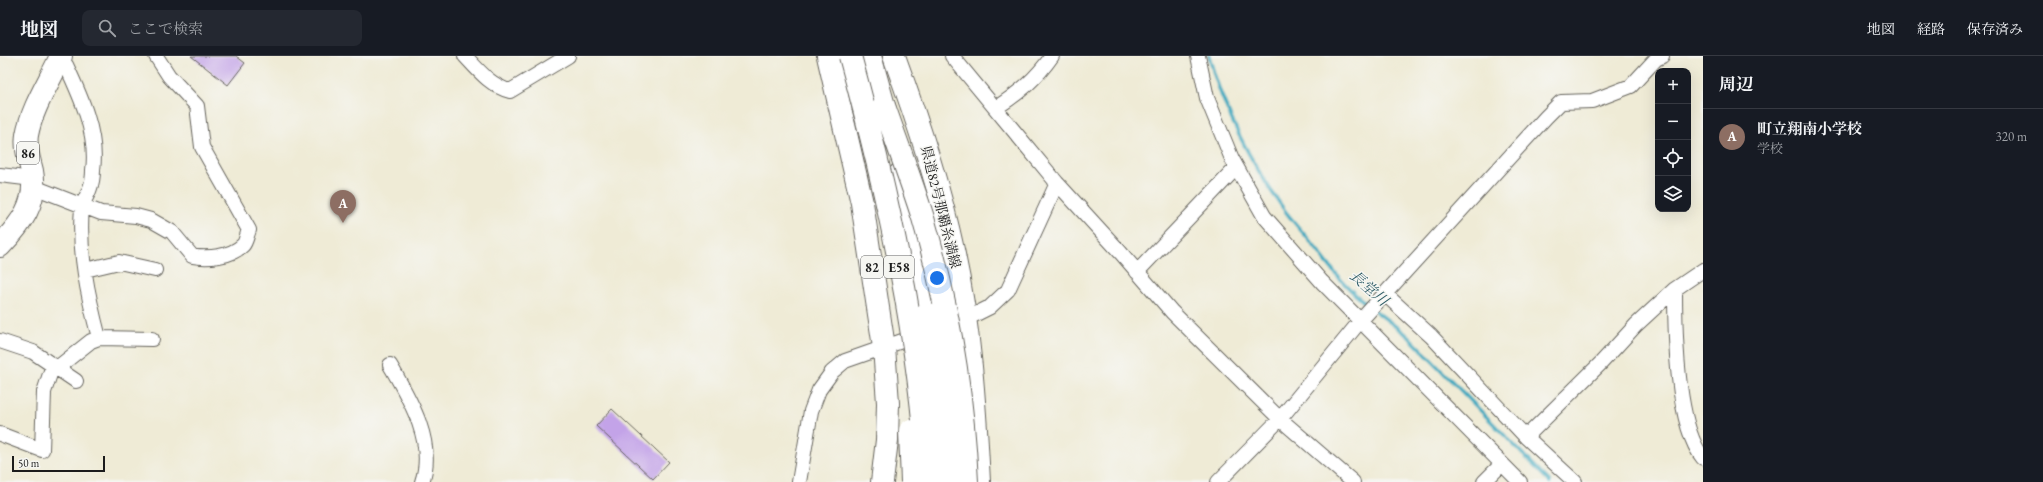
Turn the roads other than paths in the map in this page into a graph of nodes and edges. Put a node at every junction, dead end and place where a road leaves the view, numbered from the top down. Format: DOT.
graph roads {
  1 [pos="156,56"];
  2 [pos="465,56"];
  3 [pos="568,56"];
  4 [pos="828,56"];
  5 [pos="850,56"];
  6 [pos="870,56"];
  7 [pos="894,56"];
  8 [pos="952,56"];
  9 [pos="1052,56"];
  10 [pos="1198,56"];
  11 [pos="1662,56"];
  12 [pos="60,59"];
  13 [pos="996,108"];
  14 [pos="875,111"];
  15 [pos="1236,168"];
  16 [pos="0,175"];
  17 [pos="34,183"];
  18 [pos="1057,183"];
  19 [pos="82,207"];
  20 [pos="0,246"];
  21 [pos="85,270"];
  22 [pos="155,270"];
  23 [pos="1703,270"];
  24 [pos="1137,272"];
  25 [pos="1675,289"];
  26 [pos="1386,294"];
  27 [pos="1361,320"];
  28 [pos="966,321"];
  29 [pos="99,338"];
  30 [pos="152,338"];
  31 [pos="0,341"];
  32 [pos="884,346"];
  33 [pos="390,365"];
  34 [pos="55,367"];
  35 [pos="76,381"];
  36 [pos="1280,419"];
  37 [pos="0,434"];
  38 [pos="1526,436"];
  39 [pos="1703,458"];
  40 [pos="1502,464"];
  41 [pos="422,482"];
  42 [pos="799,482"];
  43 [pos="882,482"];
  44 [pos="912,482"];
  45 [pos="928,482"];
  46 [pos="946,482"];
  47 [pos="967,482"];
  48 [pos="979,482"];
  49 [pos="1218,482"];
  50 [pos="1353,482"];
  51 [pos="1484,482"];
  52 [pos="1520,482"];
  53 [pos="1575,482"];
  1 -- 19 [label="street"];
  2 -- 3 [label="street"];
  4 -- 32 [label="main road, 82"];
  5 -- 14 [label="main road, E58, bridge"];
  6 -- 14 [label="main road, E58"];
  7 -- 28 [label="main road, 県道82号那覇糸満線"];
  8 -- 13 [label="street"];
  9 -- 13 [label="street"];
  10 -- 15 [label="street"];
  11 -- 26 [label="street"];
  12 -- 17 [label="main road, 86"];
  12 -- 19 [label="street"];
  13 -- 18 [label="street"];
  14 -- 44 [label="main road, bridge"];
  14 -- 45 [label="main road, E58, bridge"];
  14 -- 46 [label="main road, E58, bridge"];
  14 -- 47 [label="main road, bridge"];
  15 -- 24 [label="street"];
  15 -- 27 [label="street"];
  16 -- 17 [label="street"];
  17 -- 19 [label="street"];
  17 -- 20 [label="main road, 86"];
  18 -- 24 [label="street"];
  18 -- 28 [label="street"];
  19 -- 21 [label="street"];
  21 -- 22 [label="street"];
  21 -- 29 [label="street"];
  23 -- 25 [label="street"];
  24 -- 36 [label="street"];
  25 -- 38 [label="street"];
  25 -- 39 [label="street"];
  26 -- 27 [label="street"];
  26 -- 38 [label="street"];
  27 -- 36 [label="street"];
  27 -- 40 [label="street"];
  28 -- 32 [label="street"];
  28 -- 48 [label="main road, 県道82号那覇糸満線"];
  29 -- 30 [label="street"];
  29 -- 34 [label="street"];
  31 -- 34 [label="street"];
  32 -- 42 [label="street"];
  32 -- 43 [label="main road, 82"];
  33 -- 41 [label="street"];
  34 -- 35 [label="street"];
  34 -- 37 [label="street"];
  36 -- 49 [label="street"];
  36 -- 50 [label="street"];
  38 -- 53 [label="street"];
  40 -- 51 [label="street"];
  40 -- 52 [label="street"];
}
